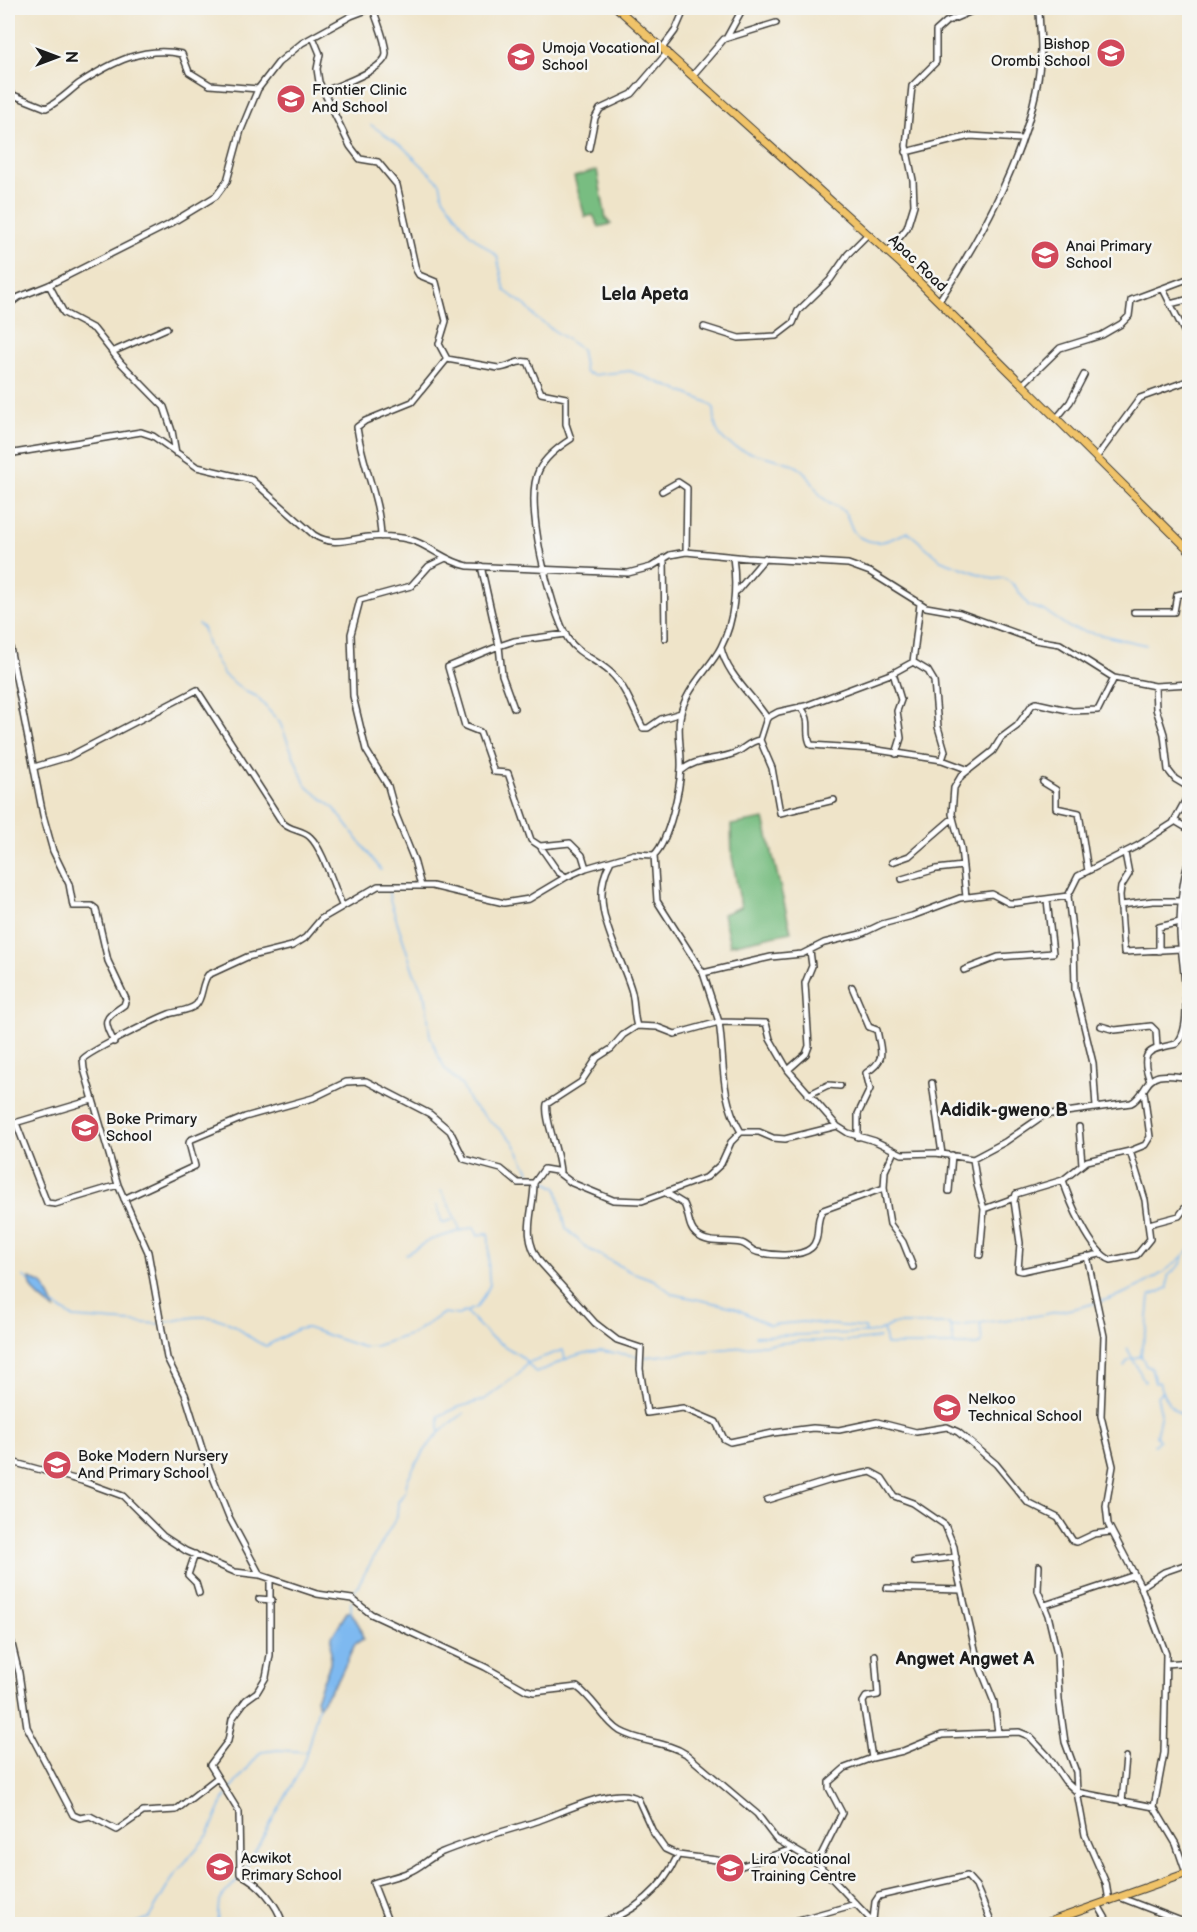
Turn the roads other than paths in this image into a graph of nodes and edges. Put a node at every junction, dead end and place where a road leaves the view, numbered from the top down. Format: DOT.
graph roads {
  1 [pos="373,8"];
  2 [pos="618,8"];
  3 [pos="685,8"];
  4 [pos="743,8"];
  5 [pos="979,8"];
  6 [pos="1039,8"];
  7 [pos="776,23"];
  8 [pos="313,37"];
  9 [pos="727,37"];
  10 [pos="665,50"];
  11 [pos="693,75"];
  12 [pos="258,89"];
  13 [pos="325,91"];
  14 [pos="8,93"];
  15 [pos="1021,139"];
  16 [pos="589,148"];
  17 [pos="906,152"];
  18 [pos="868,234"];
  19 [pos="888,252"];
  20 [pos="1190,278"];
  21 [pos="49,285"];
  22 [pos="1163,289"];
  23 [pos="1190,299"];
  24 [pos="939,301"];
  25 [pos="1170,304"];
  26 [pos="8,305"];
  27 [pos="704,327"];
  28 [pos="167,328"];
  29 [pos="1190,343"];
  30 [pos="112,352"];
  31 [pos="447,359"];
  32 [pos="1084,375"];
  33 [pos="1190,380"];
  34 [pos="1022,385"];
  35 [pos="1056,419"];
  36 [pos="176,453"];
  37 [pos="8,454"];
  38 [pos="1096,458"];
  39 [pos="662,491"];
  40 [pos="381,537"];
  41 [pos="1190,551"];
  42 [pos="686,552"];
  43 [pos="733,557"];
  44 [pos="446,558"];
  45 [pos="664,558"];
  46 [pos="765,558"];
  47 [pos="481,566"];
  48 [pos="545,571"];
  49 [pos="736,592"];
  50 [pos="1190,592"];
  51 [pos="920,604"];
  52 [pos="1134,612"];
  53 [pos="566,634"];
  54 [pos="8,636"];
  55 [pos="665,638"];
  56 [pos="499,646"];
  57 [pos="721,648"];
  58 [pos="913,662"];
  59 [pos="893,673"];
  60 [pos="1114,678"];
  61 [pos="1190,684"];
  62 [pos="1155,686"];
  63 [pos="800,707"];
  64 [pos="514,708"];
  65 [pos="681,713"];
  66 [pos="767,718"];
  67 [pos="760,740"];
  68 [pos="896,754"];
  69 [pos="942,760"];
  70 [pos="34,767"];
  71 [pos="969,770"];
  72 [pos="681,771"];
  73 [pos="1043,782"];
  74 [pos="1190,788"];
  75 [pos="1190,792"];
  76 [pos="834,800"];
  77 [pos="953,818"];
  78 [pos="1175,821"];
  79 [pos="1190,830"];
  80 [pos="540,846"];
  81 [pos="1125,853"];
  82 [pos="654,855"];
  83 [pos="1190,858"];
  84 [pos="892,862"];
  85 [pos="610,863"];
  86 [pos="963,866"];
  87 [pos="586,868"];
  88 [pos="1088,871"];
  89 [pos="566,877"];
  90 [pos="902,879"];
  91 [pos="421,886"];
  92 [pos="1068,896"];
  93 [pos="966,897"];
  94 [pos="1047,900"];
  95 [pos="1182,902"];
  96 [pos="342,905"];
  97 [pos="1121,905"];
  98 [pos="1180,922"];
  99 [pos="1181,949"];
  100 [pos="810,951"];
  101 [pos="1160,951"];
  102 [pos="964,970"];
  103 [pos="703,973"];
  104 [pos="852,987"];
  105 [pos="1188,1003"];
  106 [pos="719,1022"];
  107 [pos="637,1026"];
  108 [pos="1101,1026"];
  109 [pos="114,1042"];
  110 [pos="1157,1047"];
  111 [pos="788,1070"];
  112 [pos="1190,1078"];
  113 [pos="1150,1081"];
  114 [pos="933,1083"];
  115 [pos="840,1086"];
  116 [pos="1144,1092"];
  117 [pos="808,1095"];
  118 [pos="92,1100"];
  119 [pos="1096,1107"];
  120 [pos="16,1123"];
  121 [pos="8,1125"];
  122 [pos="837,1126"];
  123 [pos="1079,1127"];
  124 [pos="741,1132"];
  125 [pos="858,1137"];
  126 [pos="894,1151"];
  127 [pos="1130,1151"];
  128 [pos="942,1154"];
  129 [pos="952,1155"];
  130 [pos="973,1159"];
  131 [pos="1082,1164"];
  132 [pos="560,1172"];
  133 [pos="1063,1180"];
  134 [pos="534,1183"];
  135 [pos="118,1185"];
  136 [pos="884,1188"];
  137 [pos="949,1191"];
  138 [pos="664,1193"];
  139 [pos="1014,1198"];
  140 [pos="124,1199"];
  141 [pos="1186,1205"];
  142 [pos="984,1209"];
  143 [pos="1149,1224"];
  144 [pos="1100,1254"];
  145 [pos="980,1255"];
  146 [pos="1087,1256"];
  147 [pos="913,1267"];
  148 [pos="1187,1312"];
  149 [pos="1190,1327"];
  150 [pos="8,1461"];
  151 [pos="767,1500"];
  152 [pos="1110,1532"];
  153 [pos="195,1554"];
  154 [pos="956,1557"];
  155 [pos="914,1562"];
  156 [pos="1190,1563"];
  157 [pos="1039,1566"];
  158 [pos="260,1575"];
  159 [pos="1135,1575"];
  160 [pos="270,1579"];
  161 [pos="1141,1587"];
  162 [pos="887,1588"];
  163 [pos="961,1590"];
  164 [pos="199,1593"];
  165 [pos="259,1599"];
  166 [pos="272,1600"];
  167 [pos="1045,1605"];
  168 [pos="8,1628"];
  169 [pos="875,1655"];
  170 [pos="1190,1662"];
  171 [pos="1166,1664"];
  172 [pos="998,1732"];
  173 [pos="1126,1757"];
  174 [pos="873,1758"];
  175 [pos="217,1778"];
  176 [pos="1077,1792"];
  177 [pos="1122,1802"];
  178 [pos="1154,1808"];
  179 [pos="792,1849"];
  180 [pos="678,1856"];
  181 [pos="817,1863"];
  182 [pos="1188,1873"];
  183 [pos="1119,1897"];
  184 [pos="1109,1901"];
  185 [pos="856,1904"];
  186 [pos="1098,1905"];
  187 [pos="874,1922"];
  188 [pos="283,1924"];
  189 [pos="389,1924"];
  190 [pos="598,1924"];
  191 [pos="784,1924"];
  192 [pos="992,1924"];
  193 [pos="1042,1924"];
  194 [pos="1109,1924"];
  195 [pos="1189,1924"];
  1 -- 8 [label="street"];
  1 -- 13 [label="street"];
  2 -- 10 [label="main road, Apac Road"];
  3 -- 10 [label="street"];
  4 -- 9 [label="street"];
  5 -- 17 [label="street"];
  6 -- 15 [label="street"];
  7 -- 9 [label="street"];
  8 -- 12 [label="street"];
  8 -- 13 [label="street"];
  9 -- 11 [label="street"];
  10 -- 11 [label="main road, Apac Road"];
  10 -- 16 [label="street"];
  11 -- 18 [label="main road, Apac Road"];
  12 -- 14 [label="street"];
  12 -- 21 [label="street"];
  13 -- 31 [label="street"];
  15 -- 17 [label="street"];
  15 -- 24 [label="street"];
  17 -- 19 [label="street"];
  18 -- 19 [label="main road, Apac Road"];
  18 -- 27 [label="street"];
  19 -- 24 [label="main road, Apac Road"];
  20 -- 22 [label="street"];
  21 -- 26 [label="street"];
  21 -- 30 [label="street"];
  22 -- 25 [label="street"];
  22 -- 34 [label="street"];
  23 -- 25 [label="street"];
  24 -- 34 [label="main road, Apac Road"];
  25 -- 29 [label="street"];
  28 -- 30 [label="street"];
  30 -- 36 [label="street"];
  31 -- 40 [label="street"];
  31 -- 48 [label="street"];
  32 -- 35 [label="street"];
  33 -- 38 [label="street"];
  34 -- 35 [label="main road, Apac Road"];
  35 -- 38 [label="main road, Apac Road"];
  36 -- 37 [label="street"];
  36 -- 40 [label="street"];
  38 -- 41 [label="main road, Apac Road"];
  39 -- 42 [label="street"];
  40 -- 44 [label="street"];
  42 -- 43 [label="street"];
  42 -- 45 [label="street"];
  43 -- 46 [label="street"];
  43 -- 49 [label="street"];
  44 -- 47 [label="street"];
  44 -- 91 [label="street"];
  45 -- 48 [label="street"];
  45 -- 55 [label="street"];
  46 -- 49 [label="street"];
  46 -- 51 [label="street"];
  47 -- 48 [label="street"];
  47 -- 56 [label="street"];
  48 -- 53 [label="street"];
  49 -- 57 [label="street"];
  50 -- 52 [label="street"];
  51 -- 58 [label="street"];
  51 -- 60 [label="street"];
  53 -- 56 [label="street"];
  53 -- 65 [label="street"];
  54 -- 70 [label="street"];
  56 -- 64 [label="street"];
  56 -- 80 [label="street"];
  57 -- 65 [label="street"];
  57 -- 66 [label="street"];
  58 -- 59 [label="street"];
  58 -- 69 [label="street"];
  59 -- 63 [label="street"];
  59 -- 68 [label="street"];
  60 -- 62 [label="street"];
  60 -- 71 [label="street"];
  61 -- 62 [label="street"];
  62 -- 74 [label="street"];
  63 -- 66 [label="street"];
  63 -- 68 [label="street"];
  65 -- 72 [label="street"];
  66 -- 67 [label="street"];
  67 -- 72 [label="street"];
  67 -- 76 [label="street"];
  68 -- 69 [label="street"];
  69 -- 71 [label="street"];
  70 -- 96 [label="street"];
  70 -- 109 [label="street"];
  71 -- 77 [label="street"];
  72 -- 82 [label="street"];
  73 -- 88 [label="street"];
  75 -- 78 [label="street"];
  77 -- 84 [label="street"];
  77 -- 86 [label="street"];
  78 -- 79 [label="street"];
  78 -- 81 [label="street"];
  80 -- 87 [label="street"];
  80 -- 89 [label="street"];
  81 -- 88 [label="street"];
  81 -- 97 [label="street"];
  82 -- 85 [label="street"];
  82 -- 103 [label="street"];
  83 -- 95 [label="street"];
  85 -- 87 [label="street"];
  85 -- 107 [label="street"];
  86 -- 90 [label="street"];
  86 -- 93 [label="street"];
  87 -- 89 [label="street"];
  88 -- 92 [label="street"];
  89 -- 91 [label="street"];
  91 -- 96 [label="street"];
  92 -- 94 [label="street"];
  92 -- 119 [label="street"];
  93 -- 94 [label="street"];
  93 -- 100 [label="street"];
  94 -- 102 [label="street"];
  95 -- 97 [label="street"];
  95 -- 98 [label="street"];
  96 -- 109 [label="street"];
  97 -- 101 [label="street"];
  98 -- 99 [label="street"];
  98 -- 101 [label="street"];
  99 -- 101 [label="street"];
  99 -- 105 [label="street"];
  100 -- 103 [label="street"];
  100 -- 111 [label="street"];
  103 -- 106 [label="street"];
  104 -- 125 [label="street"];
  105 -- 110 [label="street"];
  106 -- 107 [label="street"];
  106 -- 111 [label="street"];
  106 -- 124 [label="street"];
  107 -- 132 [label="street"];
  108 -- 110 [label="street"];
  109 -- 118 [label="street"];
  110 -- 113 [label="street"];
  111 -- 117 [label="street"];
  112 -- 113 [label="street"];
  113 -- 116 [label="street"];
  114 -- 128 [label="street"];
  115 -- 117 [label="street"];
  116 -- 119 [label="street"];
  116 -- 127 [label="street"];
  117 -- 122 [label="street"];
  118 -- 120 [label="street"];
  118 -- 135 [label="street"];
  119 -- 130 [label="street"];
  120 -- 121 [label="street"];
  120 -- 135 [label="street"];
  122 -- 124 [label="street"];
  122 -- 125 [label="street"];
  123 -- 131 [label="street"];
  124 -- 138 [label="street"];
  125 -- 126 [label="street"];
  126 -- 128 [label="street"];
  126 -- 136 [label="street"];
  127 -- 131 [label="street"];
  127 -- 143 [label="street"];
  128 -- 129 [label="street"];
  129 -- 130 [label="street"];
  129 -- 137 [label="street"];
  130 -- 142 [label="street"];
  131 -- 133 [label="street"];
  132 -- 134 [label="street"];
  132 -- 138 [label="street"];
  133 -- 139 [label="street"];
  133 -- 144 [label="street"];
  134 -- 140 [label="street"];
  134 -- 152 [label="street"];
  135 -- 140 [label="street"];
  136 -- 138 [label="street"];
  136 -- 147 [label="street"];
  139 -- 142 [label="street"];
  139 -- 146 [label="street"];
  140 -- 158 [label="street"];
  141 -- 143 [label="street"];
  142 -- 145 [label="street"];
  143 -- 144 [label="street"];
  144 -- 146 [label="street"];
  146 -- 152 [label="street"];
  148 -- 149 [label="street"];
  150 -- 153 [label="street"];
  151 -- 154 [label="street"];
  152 -- 159 [label="street"];
  153 -- 158 [label="street"];
  153 -- 164 [label="street"];
  154 -- 155 [label="street"];
  154 -- 163 [label="street"];
  156 -- 161 [label="street"];
  157 -- 167 [label="street"];
  158 -- 160 [label="street"];
  159 -- 161 [label="street"];
  159 -- 167 [label="street"];
  160 -- 166 [label="street"];
  160 -- 179 [label="street"];
  161 -- 171 [label="street"];
  162 -- 163 [label="street"];
  163 -- 172 [label="street"];
  165 -- 166 [label="street"];
  166 -- 175 [label="street"];
  167 -- 176 [label="street"];
  168 -- 175 [label="street"];
  169 -- 174 [label="street"];
  170 -- 171 [label="street"];
  171 -- 178 [label="street"];
  172 -- 174 [label="street"];
  172 -- 176 [label="street"];
  173 -- 177 [label="street"];
  174 -- 181 [label="street"];
  175 -- 188 [label="street"];
  176 -- 177 [label="street"];
  176 -- 184 [label="street"];
  177 -- 178 [label="street"];
  178 -- 182 [label="street"];
  179 -- 180 [label="street"];
  179 -- 181 [label="street"];
  180 -- 189 [label="street"];
  180 -- 190 [label="street"];
  181 -- 185 [label="street"];
  182 -- 183 [label="main road"];
  183 -- 184 [label="main road"];
  183 -- 195 [label="street"];
  184 -- 186 [label="main road"];
  185 -- 187 [label="street"];
  185 -- 191 [label="street"];
  186 -- 193 [label="main road"];
  186 -- 194 [label="street"];
  187 -- 192 [label="street"];
}
